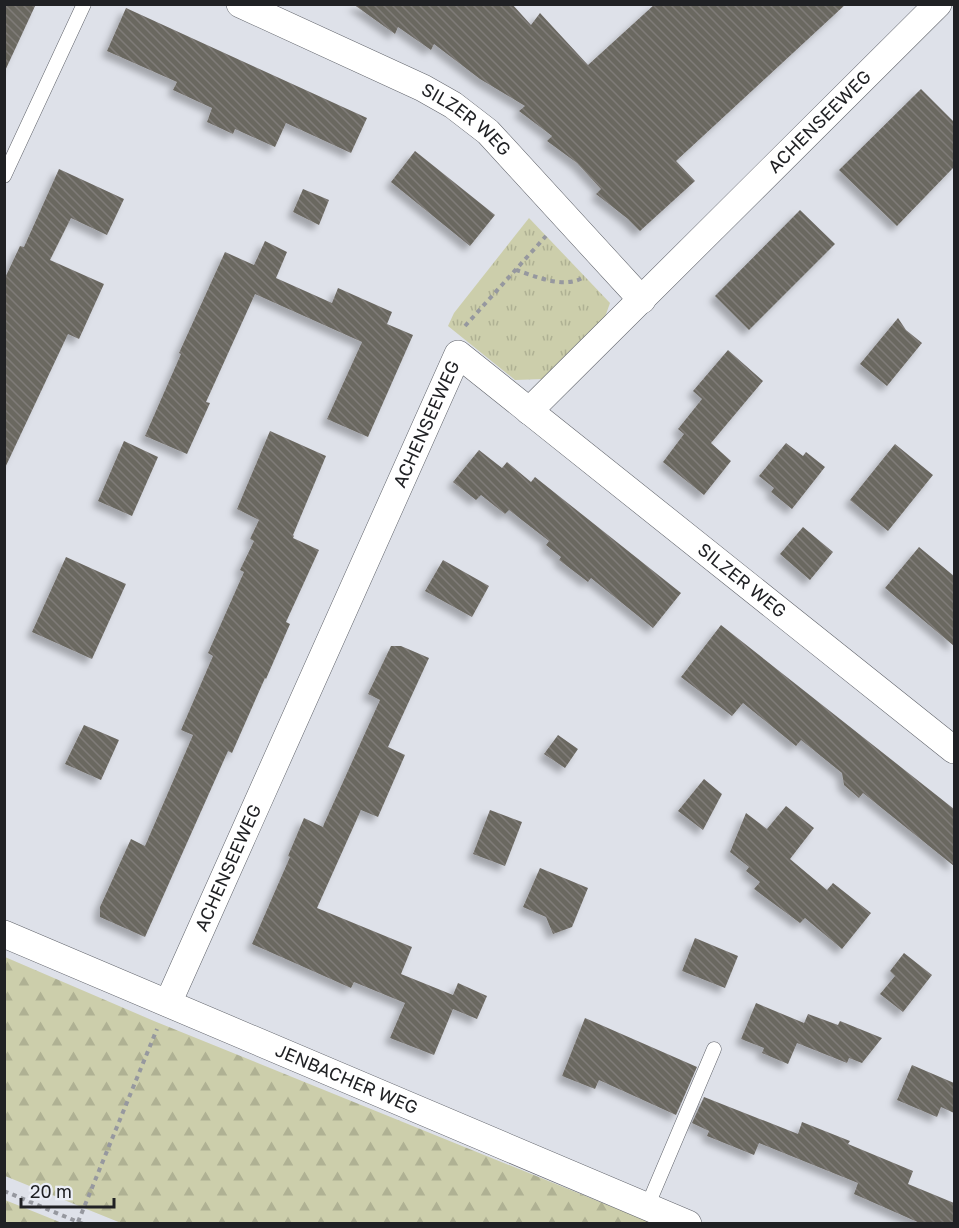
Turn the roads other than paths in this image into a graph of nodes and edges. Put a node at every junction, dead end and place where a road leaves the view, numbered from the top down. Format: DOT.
graph roads {
  1 [pos="84,4"];
  2 [pos="240,4"];
  3 [pos="938,4"];
  4 [pos="4,176"];
  5 [pos="642,300"];
  6 [pos="529,411"];
  7 [pos="954,750"];
  8 [pos="4,934"];
  9 [pos="168,1003"];
  10 [pos="714,1049"];
  11 [pos="647,1207"];
  12 [pos="688,1224"];
  1 -- 4 [label="lane"];
  2 -- 5 [label="street, SILZER WEG"];
  3 -- 5 [label="street, ACHENSEEWEG"];
  5 -- 6 [label="street, ACHENSEEWEG"];
  6 -- 7 [label="street, SILZER WEG"];
  6 -- 9 [label="street, ACHENSEEWEG"];
  8 -- 9 [label="street, JENBACHER WEG"];
  9 -- 11 [label="street, JENBACHER WEG"];
  10 -- 11 [label="lane"];
  11 -- 12 [label="street, JENBACHER WEG"];
}
